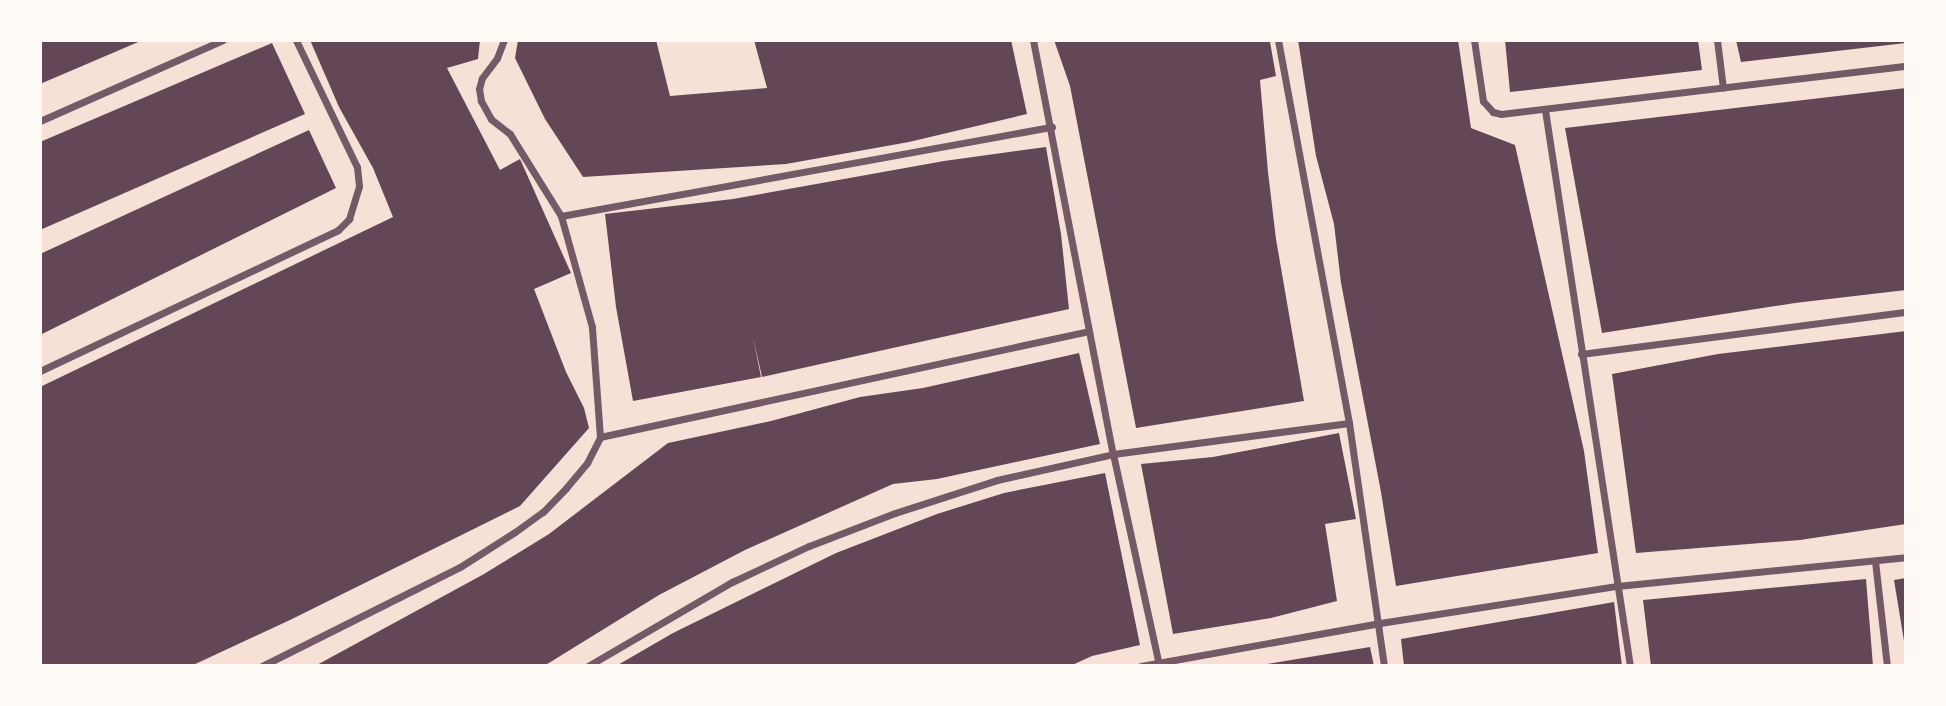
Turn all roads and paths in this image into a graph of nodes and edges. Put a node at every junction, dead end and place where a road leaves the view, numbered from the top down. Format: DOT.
graph roads {
  1 [pos="223,40"];
  2 [pos="296,40"];
  3 [pos="504,40"];
  4 [pos="1033,40"];
  5 [pos="1278,40"];
  6 [pos="1474,40"];
  7 [pos="1717,40"];
  8 [pos="1906,66"];
  9 [pos="1723,88"];
  10 [pos="1545,110"];
  11 [pos="40,121"];
  12 [pos="1052,127"];
  13 [pos="561,216"];
  14 [pos="1906,312"];
  15 [pos="1089,331"];
  16 [pos="1581,354"];
  17 [pos="40,371"];
  18 [pos="1349,423"];
  19 [pos="600,437"];
  20 [pos="1113,454"];
  21 [pos="1906,557"];
  22 [pos="1875,561"];
  23 [pos="1617,586"];
  24 [pos="1380,623"];
  25 [pos="1158,662"];
  26 [pos="262,666"];
  27 [pos="588,666"];
  28 [pos="1141,666"];
  29 [pos="1384,666"];
  30 [pos="1630,666"];
  31 [pos="1886,666"];
  1 -- 11 [label="street"];
  2 -- 17 [label="street"];
  3 -- 13 [label="street"];
  4 -- 12 [label="street"];
  5 -- 18 [label="street"];
  6 -- 10 [label="street"];
  7 -- 9 [label="street"];
  8 -- 9 [label="street"];
  9 -- 10 [label="street"];
  10 -- 16 [label="street"];
  12 -- 13 [label="street"];
  12 -- 15 [label="street"];
  13 -- 19 [label="street"];
  14 -- 16 [label="street"];
  15 -- 19 [label="street"];
  15 -- 20 [label="street"];
  16 -- 23 [label="street"];
  18 -- 20 [label="street"];
  18 -- 24 [label="street"];
  19 -- 26 [label="street"];
  20 -- 25 [label="street"];
  20 -- 27 [label="street"];
  21 -- 22 [label="street"];
  22 -- 23 [label="street"];
  22 -- 31 [label="street"];
  23 -- 24 [label="street"];
  23 -- 30 [label="street"];
  24 -- 25 [label="street"];
  24 -- 29 [label="street"];
  25 -- 28 [label="street"];
}
